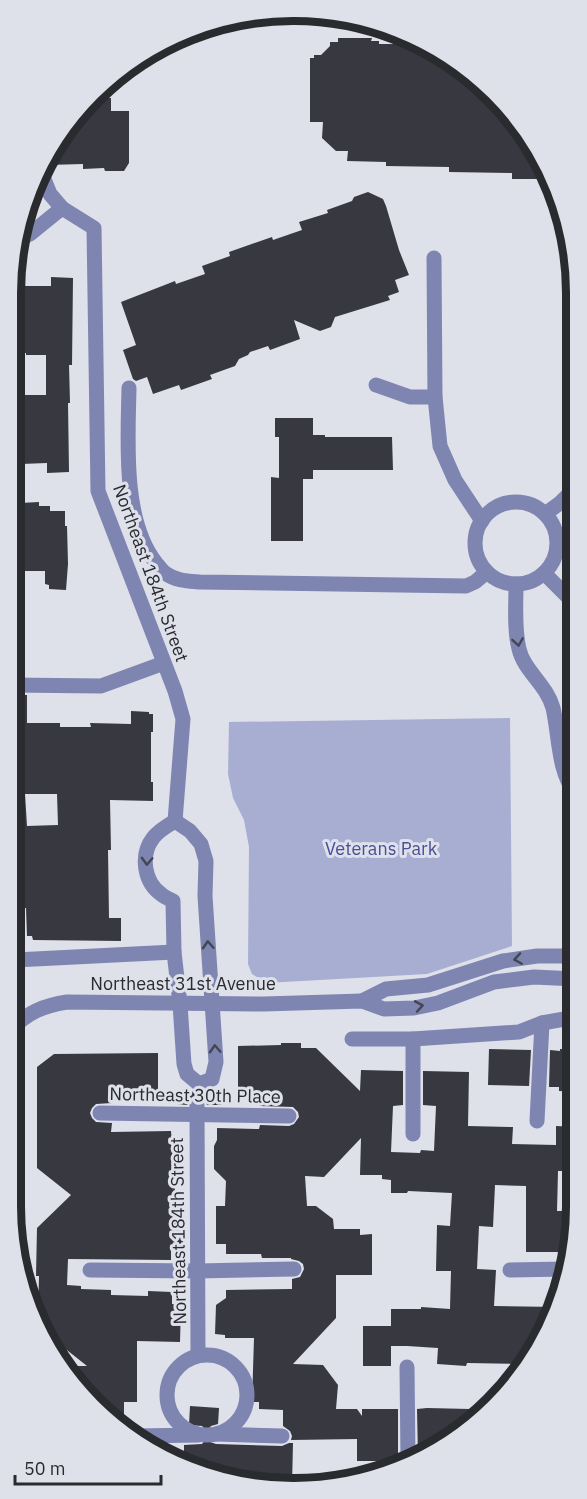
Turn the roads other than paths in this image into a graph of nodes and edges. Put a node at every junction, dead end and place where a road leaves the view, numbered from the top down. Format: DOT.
graph roads {
  1 [pos="45,182"];
  2 [pos="62,208"];
  3 [pos="27,235"];
  4 [pos="434,258"];
  5 [pos="376,385"];
  6 [pos="129,388"];
  7 [pos="435,397"];
  8 [pos="566,497"];
  9 [pos="545,514"];
  10 [pos="482,521"];
  11 [pos="487,572"];
  12 [pos="544,573"];
  13 [pos="516,584"];
  14 [pos="566,595"];
  15 [pos="164,663"];
  16 [pos="21,685"];
  17 [pos="566,774"];
  18 [pos="176,821"];
  19 [pos="174,952"];
  20 [pos="566,956"];
  21 [pos="21,960"];
  22 [pos="566,979"];
  23 [pos="362,1001"];
  24 [pos="180,1004"];
  25 [pos="212,1004"];
  26 [pos="566,1019"];
  27 [pos="21,1020"];
  28 [pos="542,1023"];
  29 [pos="352,1039"];
  30 [pos="413,1039"];
  31 [pos="198,1099"];
  32 [pos="100,1113"];
  33 [pos="289,1116"];
  34 [pos="537,1121"];
  35 [pos="413,1134"];
  36 [pos="294,1269"];
  37 [pos="559,1269"];
  38 [pos="90,1270"];
  39 [pos="510,1270"];
  40 [pos="198,1271"];
  41 [pos="198,1355"];
  42 [pos="407,1367"];
  43 [pos="207,1434"];
  44 [pos="148,1436"];
  45 [pos="282,1436"];
  46 [pos="408,1453"];
  1 -- 2 [label="street"];
  2 -- 3 [label="street"];
  2 -- 15 [label="street, Northeast 184th Street"];
  4 -- 7 [label="street"];
  5 -- 7 [label="street"];
  6 -- 11 [label="street"];
  7 -- 10 [label="street"];
  8 -- 9 [label="street"];
  9 -- 10 [label="street"];
  9 -- 12 [label="street"];
  10 -- 11 [label="street"];
  11 -- 13 [label="street"];
  12 -- 13 [label="street"];
  12 -- 14 [label="street"];
  13 -- 17 [label="street, one-way"];
  15 -- 16 [label="street"];
  15 -- 18 [label="street, Northeast 184th Street"];
  18 -- 19 [label="street, one-way"];
  25 -- 18 [label="street, one-way"];
  19 -- 21 [label="street"];
  19 -- 24 [label="street"];
  20 -- 23 [label="street, Northeast 31st Avenue, one-way"];
  23 -- 22 [label="street, Northeast 31st Avenue, one-way"];
  23 -- 25 [label="street, Northeast 31st Avenue"];
  24 -- 25 [label="street, Northeast 31st Avenue"];
  24 -- 27 [label="street, Northeast 31st Avenue"];
  24 -- 31 [label="street"];
  31 -- 25 [label="street, one-way"];
  26 -- 28 [label="street"];
  28 -- 30 [label="street"];
  28 -- 34 [label="street"];
  29 -- 30 [label="street"];
  30 -- 35 [label="street"];
  31 -- 32 [label="street, Northeast 30th Place"];
  31 -- 33 [label="street, Northeast 30th Place"];
  31 -- 40 [label="street, Northeast 184th Street"];
  36 -- 40 [label="street"];
  37 -- 39 [label="street"];
  38 -- 40 [label="street"];
  40 -- 41 [label="street, Northeast 184th Street"];
  41 -- 43 [label="street"];
  41 -- 43 [label="street"];
  42 -- 46 [label="street"];
  43 -- 44 [label="street"];
  43 -- 45 [label="street"];
}
